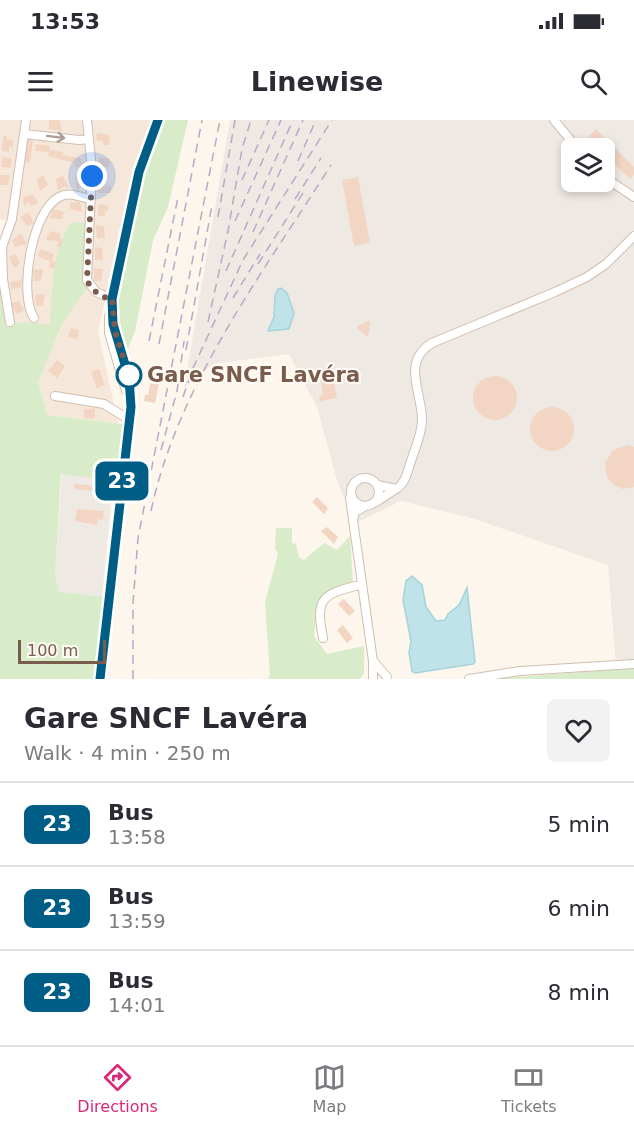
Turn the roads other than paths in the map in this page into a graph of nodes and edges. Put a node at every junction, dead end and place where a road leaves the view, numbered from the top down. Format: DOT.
graph roads {
  1 [pos="26,120"];
  2 [pos="87,120"];
  3 [pos="158,120"];
  4 [pos="554,120"];
  5 [pos="24,134"];
  6 [pos="569,138"];
  7 [pos="88,139"];
  8 [pos="615,184"];
  9 [pos="634,197"];
  10 [pos="90,199"];
  11 [pos="634,236"];
  12 [pos="112,299"];
  13 [pos="34,318"];
  14 [pos="10,322"];
  15 [pos="55,396"];
  16 [pos="128,418"];
  17 [pos="377,485"];
  18 [pos="396,489"];
  19 [pos="351,496"];
  20 [pos="376,502"];
  21 [pos="364,507"];
  22 [pos="353,520"];
  23 [pos="360,585"];
  24 [pos="323,638"];
  25 [pos="373,661"];
  26 [pos="634,664"];
  27 [pos="388,678"];
  28 [pos="100,679"];
  29 [pos="372,679"];
  30 [pos="469,679"];
  1 -- 5 [label="street"];
  2 -- 7 [label="street"];
  3 -- 12 [label="street"];
  4 -- 6 [label="street"];
  5 -- 7 [label="street, one-way"];
  5 -- 14 [label="street"];
  7 -- 10 [label="street"];
  8 -- 9 [label="street"];
  10 -- 12 [label="street"];
  10 -- 13 [label="street"];
  11 -- 18 [label="street"];
  12 -- 16 [label="street"];
  15 -- 16 [label="street"];
  16 -- 28 [label="street"];
  17 -- 18 [label="street"];
  17 -- 19 [label="street"];
  17 -- 20 [label="street"];
  18 -- 20 [label="street"];
  19 -- 21 [label="street"];
  19 -- 22 [label="street"];
  20 -- 21 [label="street"];
  21 -- 22 [label="street"];
  22 -- 23 [label="street"];
  23 -- 24 [label="street"];
  23 -- 25 [label="street"];
  25 -- 27 [label="street"];
  25 -- 29 [label="street"];
  26 -- 30 [label="street"];
  27 -- 29 [label="street"];
}
